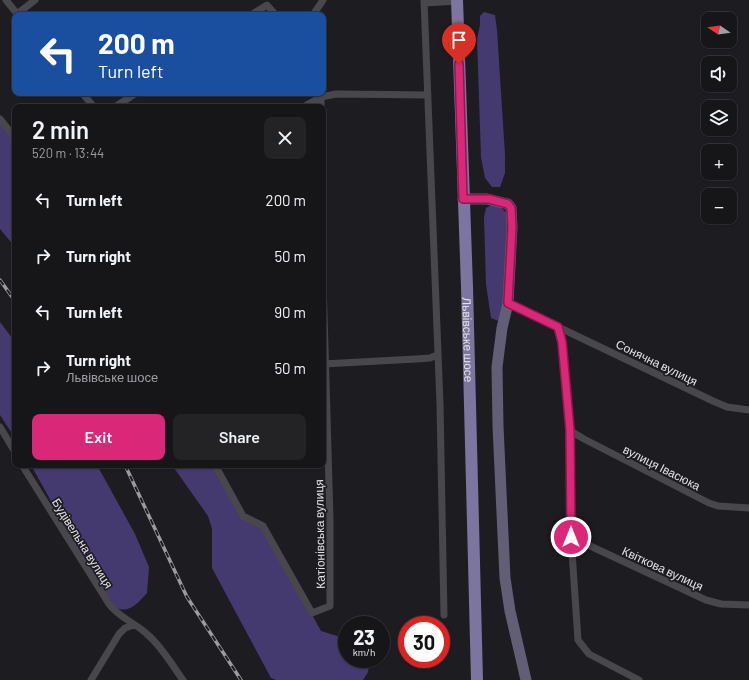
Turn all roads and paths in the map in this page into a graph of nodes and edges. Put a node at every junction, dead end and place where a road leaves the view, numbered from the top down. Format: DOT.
graph roads {
  1 [pos="6,0"];
  2 [pos="35,0"];
  3 [pos="323,0"];
  4 [pos="457,0"];
  5 [pos="424,2"];
  6 [pos="15,12"];
  7 [pos="21,12"];
  8 [pos="256,12"];
  9 [pos="273,12"];
  10 [pos="315,12"];
  11 [pos="326,95"];
  12 [pos="428,95"];
  13 [pos="85,96"];
  14 [pos="132,96"];
  15 [pos="320,96"];
  16 [pos="91,104"];
  17 [pos="120,104"];
  18 [pos="308,104"];
  19 [pos="0,118"];
  20 [pos="12,134"];
  21 [pos="463,199"];
  22 [pos="508,303"];
  23 [pos="558,327"];
  24 [pos="437,355"];
  25 [pos="326,364"];
  26 [pos="749,410"];
  27 [pos="0,427"];
  28 [pos="570,430"];
  29 [pos="326,431"];
  30 [pos="12,447"];
  31 [pos="24,468"];
  32 [pos="217,468"];
  33 [pos="749,508"];
  34 [pos="571,537"];
  35 [pos="749,605"];
  36 [pos="444,615"];
  37 [pos="134,625"];
  38 [pos="91,680"];
  39 [pos="183,680"];
  40 [pos="477,680"];
  41 [pos="526,680"];
  42 [pos="639,680"];
  1 -- 6 [label="street"];
  2 -- 7 [label="street"];
  3 -- 10 [label="street"];
  4 -- 5 [label="street"];
  4 -- 21 [label="main road, Львівське шосе"];
  5 -- 12 [label="street"];
  8 -- 9 [label="street"];
  11 -- 12 [label="street"];
  12 -- 24 [label="street"];
  13 -- 16 [label="street"];
  14 -- 17 [label="street"];
  15 -- 18 [label="street"];
  19 -- 20 [label="street"];
  21 -- 22 [label="street"];
  21 -- 40 [label="main road, Львівське шосе"];
  22 -- 23 [label="street, Сонячна вулиця"];
  22 -- 41 [label="street"];
  23 -- 26 [label="street, Сонячна вулиця"];
  23 -- 28 [label="street"];
  24 -- 25 [label="street"];
  24 -- 36 [label="street"];
  27 -- 30 [label="street"];
  28 -- 33 [label="street, вулиця Івасюка"];
  28 -- 34 [label="street"];
  29 -- 32 [label="street, Катіонівська вулиця"];
  31 -- 37 [label="street, Будівельна вулиця"];
  34 -- 35 [label="street, Квіткова вулиця"];
  34 -- 42 [label="street"];
  37 -- 38 [label="street"];
  37 -- 39 [label="street, Будівельна вулиця"];
}
